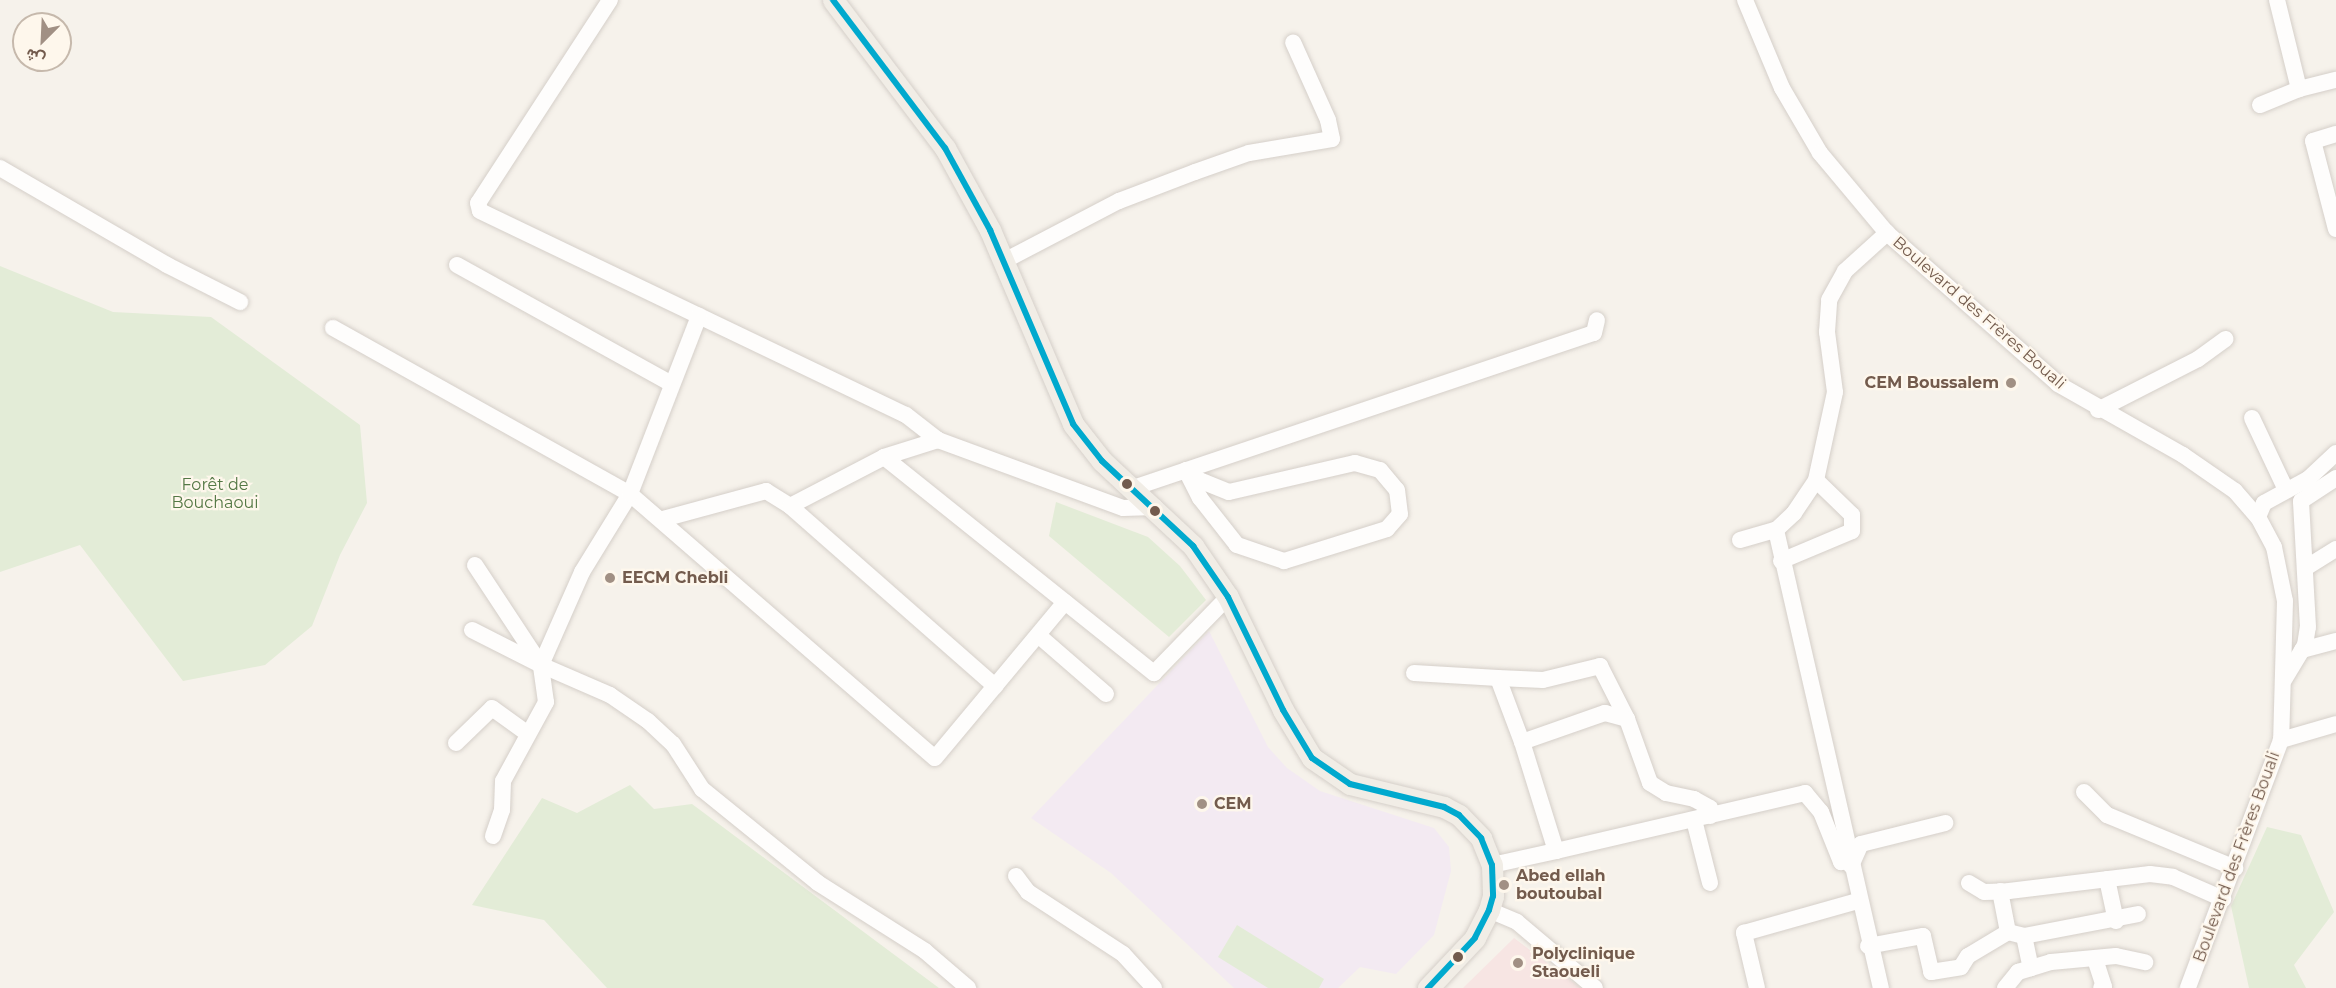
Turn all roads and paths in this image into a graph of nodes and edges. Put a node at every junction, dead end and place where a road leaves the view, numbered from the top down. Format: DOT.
graph roads {
  1 [pos="610,0"];
  2 [pos="833,0"];
  3 [pos="1745,0"];
  4 [pos="2277,0"];
  5 [pos="1293,42"];
  6 [pos="2336,80"];
  7 [pos="2299,89"];
  8 [pos="2260,105"];
  9 [pos="2336,134"];
  10 [pos="0,168"];
  11 [pos="2336,230"];
  12 [pos="1887,233"];
  13 [pos="1004,261"];
  14 [pos="457,265"];
  15 [pos="240,302"];
  16 [pos="699,316"];
  17 [pos="1597,320"];
  18 [pos="333,328"];
  19 [pos="2226,339"];
  20 [pos="670,382"];
  21 [pos="2098,410"];
  22 [pos="2252,418"];
  23 [pos="938,440"];
  24 [pos="2336,453"];
  25 [pos="884,457"];
  26 [pos="1186,470"];
  27 [pos="2336,478"];
  28 [pos="1816,480"];
  29 [pos="1133,488"];
  30 [pos="2286,490"];
  31 [pos="630,494"];
  32 [pos="790,506"];
  33 [pos="1155,507"];
  34 [pos="2258,517"];
  35 [pos="663,519"];
  36 [pos="1776,530"];
  37 [pos="1740,540"];
  38 [pos="2336,549"];
  39 [pos="1781,561"];
  40 [pos="475,565"];
  41 [pos="2307,567"];
  42 [pos="1228,597"];
  43 [pos="1065,602"];
  44 [pos="472,630"];
  45 [pos="1038,635"];
  46 [pos="2336,640"];
  47 [pos="2302,650"];
  48 [pos="541,665"];
  49 [pos="1414,674"];
  50 [pos="1498,678"];
  51 [pos="2284,680"];
  52 [pos="994,687"];
  53 [pos="1106,694"];
  54 [pos="1627,719"];
  55 [pos="2336,723"];
  56 [pos="528,734"];
  57 [pos="2281,741"];
  58 [pos="1522,742"];
  59 [pos="456,743"];
  60 [pos="2084,792"];
  61 [pos="1839,810"];
  62 [pos="1821,812"];
  63 [pos="1702,818"];
  64 [pos="1945,823"];
  65 [pos="493,836"];
  66 [pos="1556,851"];
  67 [pos="1850,863"];
  68 [pos="1492,865"];
  69 [pos="2235,868"];
  70 [pos="1016,876"];
  71 [pos="2107,879"];
  72 [pos="1710,883"];
  73 [pos="1969,883"];
  74 [pos="2000,891"];
  75 [pos="2223,899"];
  76 [pos="1858,901"];
  77 [pos="1489,910"];
  78 [pos="2138,914"];
  79 [pos="2116,921"];
  80 [pos="2016,934"];
  81 [pos="1868,946"];
  82 [pos="2095,959"];
  83 [pos="2145,962"];
  84 [pos="2031,968"];
  85 [pos="968,988"];
  86 [pos="1154,988"];
  87 [pos="1428,988"];
  88 [pos="1595,988"];
  89 [pos="1757,988"];
  90 [pos="1881,988"];
  91 [pos="2005,988"];
  92 [pos="2101,988"];
  93 [pos="2188,988"];
  1 -- 16 [label="street"];
  2 -- 13 [label="main road"];
  3 -- 12 [label="street, Boulevard des Frères Bouali"];
  4 -- 7 [label="street"];
  5 -- 13 [label="street"];
  6 -- 7 [label="street"];
  7 -- 8 [label="street"];
  9 -- 11 [label="street"];
  10 -- 15 [label="street"];
  12 -- 21 [label="street, Boulevard des Frères Bouali"];
  12 -- 28 [label="street"];
  13 -- 29 [label="main road"];
  14 -- 20 [label="street"];
  16 -- 20 [label="street"];
  16 -- 23 [label="street"];
  17 -- 26 [label="street"];
  18 -- 31 [label="street"];
  19 -- 21 [label="street"];
  20 -- 31 [label="street"];
  21 -- 34 [label="street, Boulevard des Frères Bouali"];
  22 -- 30 [label="street"];
  23 -- 25 [label="street"];
  23 -- 33 [label="street"];
  24 -- 30 [label="street"];
  25 -- 32 [label="street"];
  25 -- 43 [label="street"];
  26 -- 26 [label="street"];
  26 -- 29 [label="street"];
  27 -- 41 [label="street"];
  28 -- 36 [label="street"];
  28 -- 39 [label="street"];
  29 -- 33 [label="main road"];
  30 -- 34 [label="street"];
  31 -- 35 [label="street"];
  31 -- 48 [label="street"];
  32 -- 35 [label="street"];
  32 -- 52 [label="street"];
  33 -- 42 [label="main road"];
  34 -- 51 [label="street, Boulevard des Frères Bouali"];
  35 -- 52 [label="street"];
  36 -- 37 [label="street"];
  36 -- 39 [label="street"];
  38 -- 41 [label="street"];
  39 -- 61 [label="street"];
  40 -- 48 [label="street"];
  41 -- 47 [label="street"];
  42 -- 43 [label="street"];
  42 -- 68 [label="main road"];
  43 -- 45 [label="street"];
  44 -- 48 [label="street"];
  45 -- 52 [label="street"];
  45 -- 53 [label="street"];
  46 -- 47 [label="street"];
  47 -- 51 [label="street"];
  48 -- 56 [label="street"];
  48 -- 85 [label="street"];
  49 -- 50 [label="street"];
  50 -- 54 [label="street"];
  50 -- 58 [label="street"];
  51 -- 57 [label="street, Boulevard des Frères Bouali"];
  54 -- 58 [label="street"];
  54 -- 63 [label="street"];
  55 -- 57 [label="street"];
  56 -- 59 [label="street"];
  56 -- 65 [label="street"];
  57 -- 69 [label="street, Boulevard des Frères Bouali"];
  58 -- 66 [label="street"];
  60 -- 69 [label="street"];
  61 -- 62 [label="street"];
  61 -- 67 [label="street"];
  62 -- 63 [label="street"];
  62 -- 67 [label="street"];
  63 -- 66 [label="street"];
  63 -- 72 [label="street"];
  64 -- 67 [label="street"];
  66 -- 68 [label="street"];
  67 -- 76 [label="street"];
  68 -- 77 [label="main road"];
  69 -- 75 [label="street, Boulevard des Frères Bouali"];
  70 -- 86 [label="street"];
  71 -- 74 [label="street"];
  71 -- 75 [label="street"];
  71 -- 79 [label="street"];
  73 -- 74 [label="street"];
  74 -- 80 [label="street"];
  75 -- 93 [label="street, Boulevard des Frères Bouali"];
  76 -- 81 [label="street"];
  76 -- 89 [label="street"];
  77 -- 87 [label="main road"];
  77 -- 88 [label="street"];
  78 -- 79 [label="street"];
  79 -- 80 [label="street"];
  80 -- 81 [label="street"];
  80 -- 84 [label="street"];
  81 -- 90 [label="street"];
  82 -- 83 [label="street"];
  82 -- 84 [label="street"];
  82 -- 92 [label="street"];
  84 -- 91 [label="street"];
}
